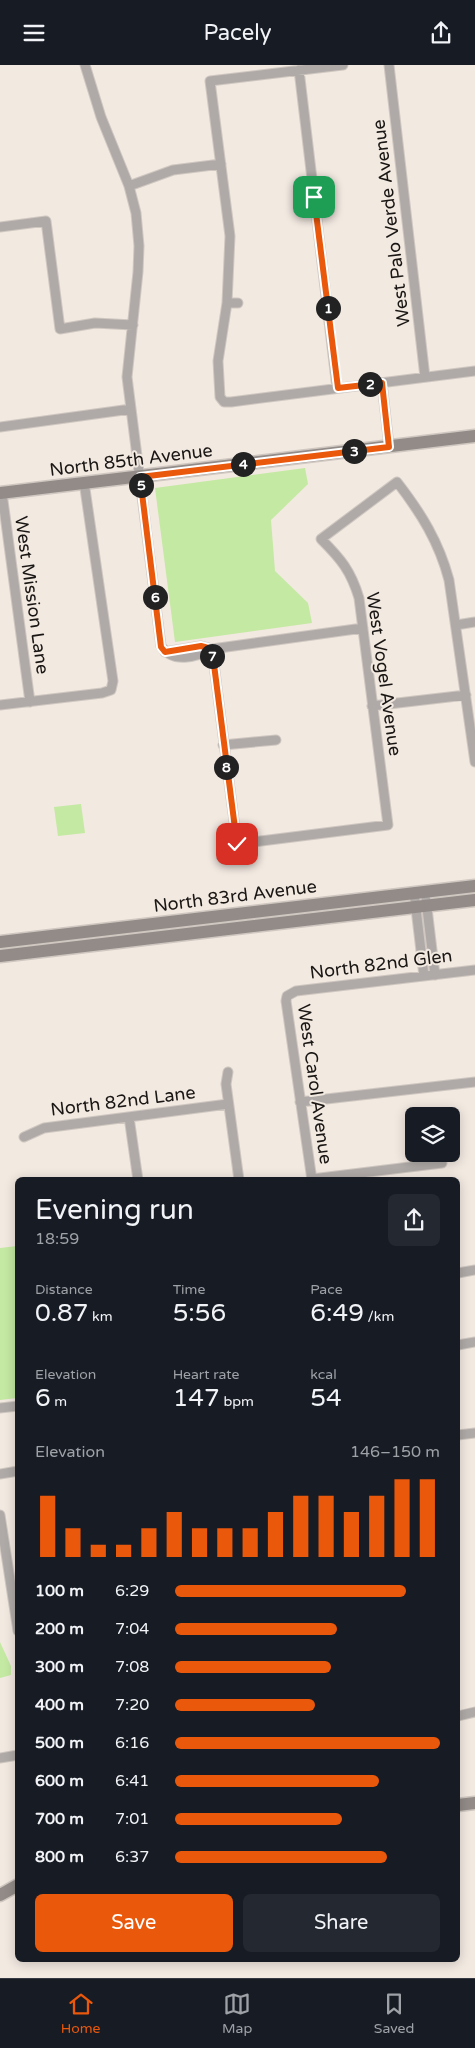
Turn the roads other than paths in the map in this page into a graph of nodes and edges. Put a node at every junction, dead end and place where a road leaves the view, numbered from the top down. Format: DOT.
graph roads {
  1 [pos="85,65"];
  2 [pos="342,65"];
  3 [pos="389,65"];
  4 [pos="299,70"];
  5 [pos="221,164"];
  6 [pos="129,185"];
  7 [pos="0,227"];
  8 [pos="227,303"];
  9 [pos="238,303"];
  10 [pos="132,325"];
  11 [pos="475,371"];
  12 [pos="425,377"];
  13 [pos="382,383"];
  14 [pos="338,388"];
  15 [pos="130,409"];
  16 [pos="0,427"];
  17 [pos="475,436"];
  18 [pos="389,447"];
  19 [pos="140,477"];
  20 [pos="84,482"];
  21 [pos="1,493"];
  22 [pos="475,623"];
  23 [pos="456,625"];
  24 [pos="362,628"];
  25 [pos="212,649"];
  26 [pos="466,695"];
  27 [pos="30,701"];
  28 [pos="0,705"];
  29 [pos="372,706"];
  30 [pos="276,739"];
  31 [pos="223,745"];
  32 [pos="475,762"];
  33 [pos="475,886"];
  34 [pos="419,892"];
  35 [pos="475,900"];
  36 [pos="421,906"];
  37 [pos="0,942"];
  38 [pos="0,956"];
  39 [pos="475,970"];
  40 [pos="435,975"];
  41 [pos="424,976"];
  42 [pos="291,993"];
  43 [pos="228,1072"];
  44 [pos="475,1082"];
  45 [pos="300,1102"];
  46 [pos="228,1104"];
  47 [pos="129,1117"];
  48 [pos="24,1137"];
  49 [pos="442,1163"];
  50 [pos="138,1177"];
  51 [pos="239,1177"];
  52 [pos="312,1177"];
  53 [pos="335,1177"];
  54 [pos="475,1270"];
  55 [pos="460,1273"];
  56 [pos="475,1342"];
  57 [pos="460,1345"];
  58 [pos="15,1406"];
  59 [pos="0,1408"];
  60 [pos="475,1433"];
  61 [pos="460,1435"];
  62 [pos="15,1472"];
  63 [pos="0,1474"];
  64 [pos="0,1515"];
  65 [pos="15,1612"];
  66 [pos="475,1712"];
  67 [pos="460,1716"];
  68 [pos="15,1756"];
  69 [pos="0,1758"];
  70 [pos="475,1803"];
  71 [pos="460,1805"];
  72 [pos="15,1887"];
  73 [pos="0,1895"];
  1 -- 6 [label="street"];
  2 -- 4 [label="street"];
  3 -- 12 [label="street, West Palo Verde Avenue"];
  4 -- 5 [label="street"];
  4 -- 14 [label="street"];
  5 -- 6 [label="street"];
  5 -- 8 [label="street"];
  6 -- 10 [label="street"];
  7 -- 10 [label="street"];
  8 -- 9 [label="street"];
  8 -- 14 [label="street"];
  10 -- 15 [label="street"];
  11 -- 12 [label="street"];
  12 -- 13 [label="street"];
  13 -- 14 [label="street"];
  13 -- 18 [label="street"];
  15 -- 16 [label="street"];
  15 -- 19 [label="street"];
  17 -- 18 [label="main road, North 85th Avenue"];
  18 -- 19 [label="main road, North 85th Avenue"];
  19 -- 20 [label="main road, North 85th Avenue"];
  19 -- 25 [label="street"];
  20 -- 21 [label="main road, North 85th Avenue"];
  20 -- 27 [label="street"];
  21 -- 27 [label="street, West Mission Lane"];
  22 -- 23 [label="street"];
  23 -- 24 [label="street, West Vogel Avenue"];
  23 -- 26 [label="street"];
  24 -- 25 [label="street"];
  24 -- 29 [label="street, West Vogel Avenue"];
  25 -- 31 [label="street"];
  26 -- 29 [label="street"];
  26 -- 32 [label="street"];
  27 -- 28 [label="street"];
  29 -- 31 [label="street, West Vogel Avenue"];
  30 -- 31 [label="street"];
  33 -- 34 [label="main road, North 83rd Avenue"];
  34 -- 36 [label="street"];
  34 -- 37 [label="main road, North 83rd Avenue"];
  35 -- 36 [label="main road, North 83rd Avenue"];
  36 -- 38 [label="main road, North 83rd Avenue"];
  36 -- 40 [label="street"];
  36 -- 41 [label="street"];
  39 -- 40 [label="street, North 82nd Glen"];
  40 -- 41 [label="street, North 82nd Glen"];
  41 -- 42 [label="street, North 82nd Glen"];
  42 -- 45 [label="street, West Carol Avenue"];
  43 -- 46 [label="street"];
  44 -- 45 [label="street"];
  45 -- 52 [label="street, West Carol Avenue"];
  46 -- 47 [label="street, North 82nd Lane"];
  46 -- 51 [label="street"];
  47 -- 48 [label="street, North 82nd Lane"];
  47 -- 50 [label="street"];
  49 -- 53 [label="street"];
  54 -- 55 [label="street"];
  56 -- 57 [label="street"];
  58 -- 59 [label="street"];
  60 -- 61 [label="street"];
  62 -- 63 [label="street"];
  64 -- 65 [label="street"];
  66 -- 67 [label="street"];
  68 -- 69 [label="street"];
  70 -- 71 [label="main road"];
  72 -- 73 [label="main road"];
}
